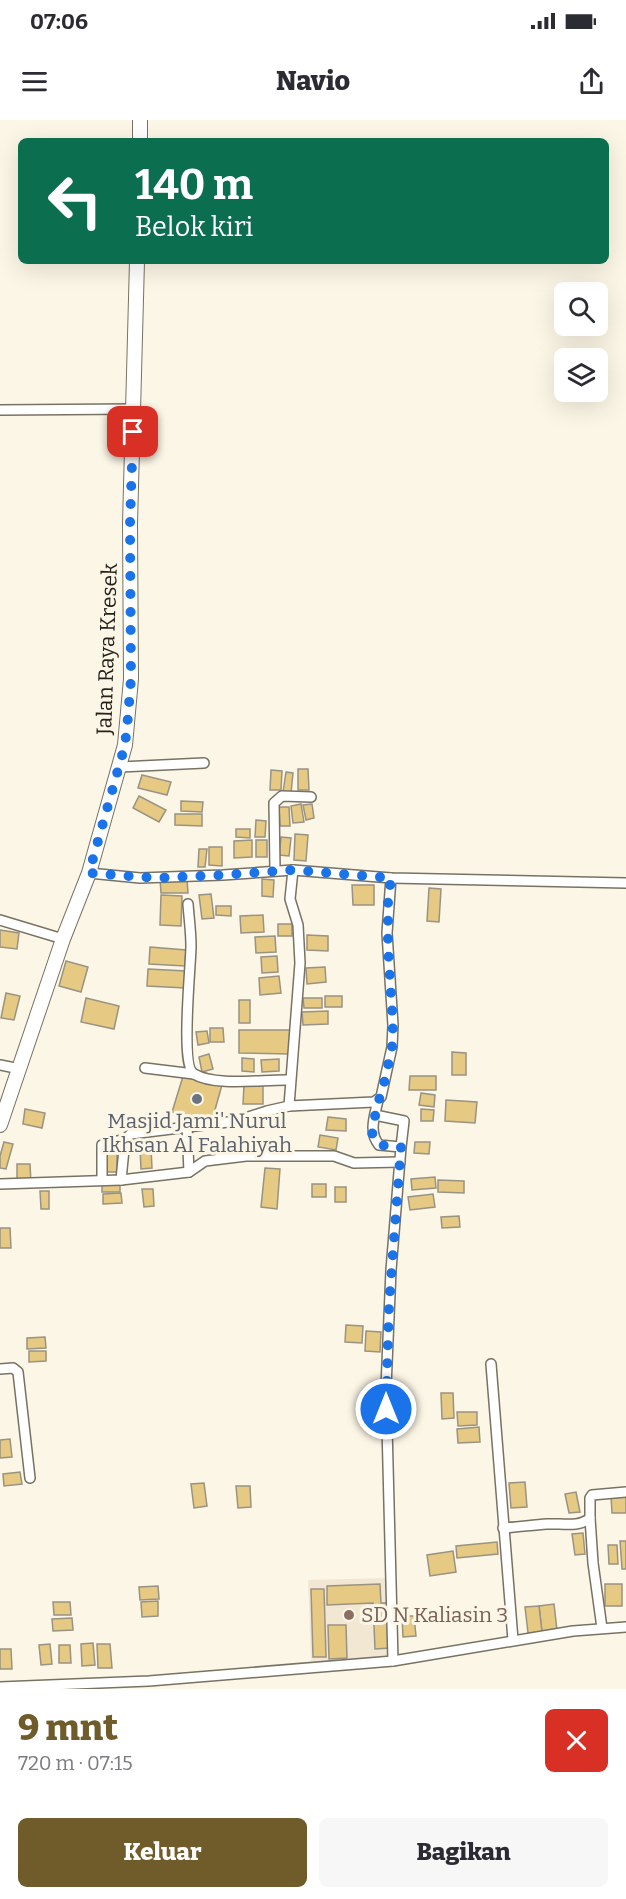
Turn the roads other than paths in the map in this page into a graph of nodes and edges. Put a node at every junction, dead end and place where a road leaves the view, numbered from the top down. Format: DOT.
graph roads {
  1 [pos="140,120"];
  2 [pos="140,138"];
  3 [pos="137,264"];
  4 [pos="134,409"];
  5 [pos="0,410"];
  6 [pos="204,763"];
  7 [pos="120,767"];
  8 [pos="311,797"];
  9 [pos="274,870"];
  10 [pos="292,870"];
  11 [pos="89,873"];
  12 [pos="391,878"];
  13 [pos="626,883"];
  14 [pos="188,904"];
  15 [pos="0,920"];
  16 [pos="63,939"];
  17 [pos="0,1065"];
  18 [pos="145,1068"];
  19 [pos="20,1069"];
  20 [pos="194,1074"];
  21 [pos="291,1080"];
  22 [pos="378,1100"];
  23 [pos="289,1106"];
  24 [pos="375,1115"];
  25 [pos="0,1125"];
  26 [pos="187,1127"];
  27 [pos="125,1139"];
  28 [pos="401,1147"];
  29 [pos="400,1162"];
  30 [pos="189,1172"];
  31 [pos="102,1180"];
  32 [pos="121,1180"];
  33 [pos="0,1184"];
  34 [pos="491,1364"];
  35 [pos="0,1369"];
  36 [pos="30,1478"];
  37 [pos="626,1492"];
  38 [pos="590,1518"];
  39 [pos="503,1528"];
  40 [pos="626,1627"];
  41 [pos="602,1628"];
  42 [pos="513,1640"];
  43 [pos="393,1661"];
  44 [pos="0,1687"];
  1 -- 2 [label="main road"];
  3 -- 4 [label="main road, Jalan Raya Kresek"];
  4 -- 5 [label="street"];
  4 -- 7 [label="main road, Jalan Raya Kresek"];
  6 -- 7 [label="street"];
  7 -- 11 [label="main road, Jalan Raya Kresek"];
  8 -- 9 [label="street"];
  9 -- 10 [label="street"];
  9 -- 11 [label="street"];
  10 -- 12 [label="street"];
  10 -- 21 [label="street"];
  11 -- 16 [label="main road, Jalan Raya Kresek"];
  12 -- 13 [label="street"];
  12 -- 22 [label="street"];
  14 -- 20 [label="street"];
  15 -- 16 [label="street"];
  16 -- 19 [label="main road, Jalan Raya Kresek"];
  17 -- 19 [label="street"];
  18 -- 20 [label="street"];
  19 -- 25 [label="main road, Jalan Raya Kresek"];
  20 -- 21 [label="street"];
  21 -- 23 [label="street"];
  22 -- 23 [label="street"];
  22 -- 24 [label="street"];
  23 -- 26 [label="street"];
  24 -- 28 [label="street"];
  24 -- 28 [label="street"];
  26 -- 27 [label="street"];
  26 -- 30 [label="street"];
  27 -- 31 [label="street"];
  27 -- 32 [label="street"];
  28 -- 29 [label="street"];
  29 -- 30 [label="street"];
  29 -- 43 [label="street"];
  30 -- 32 [label="street"];
  31 -- 32 [label="street"];
  31 -- 33 [label="street"];
  34 -- 39 [label="street"];
  35 -- 36 [label="street"];
  37 -- 38 [label="street"];
  38 -- 39 [label="street"];
  38 -- 41 [label="street"];
  39 -- 42 [label="street"];
  40 -- 41 [label="street"];
  41 -- 42 [label="street"];
  42 -- 43 [label="street"];
  43 -- 44 [label="street"];
}
